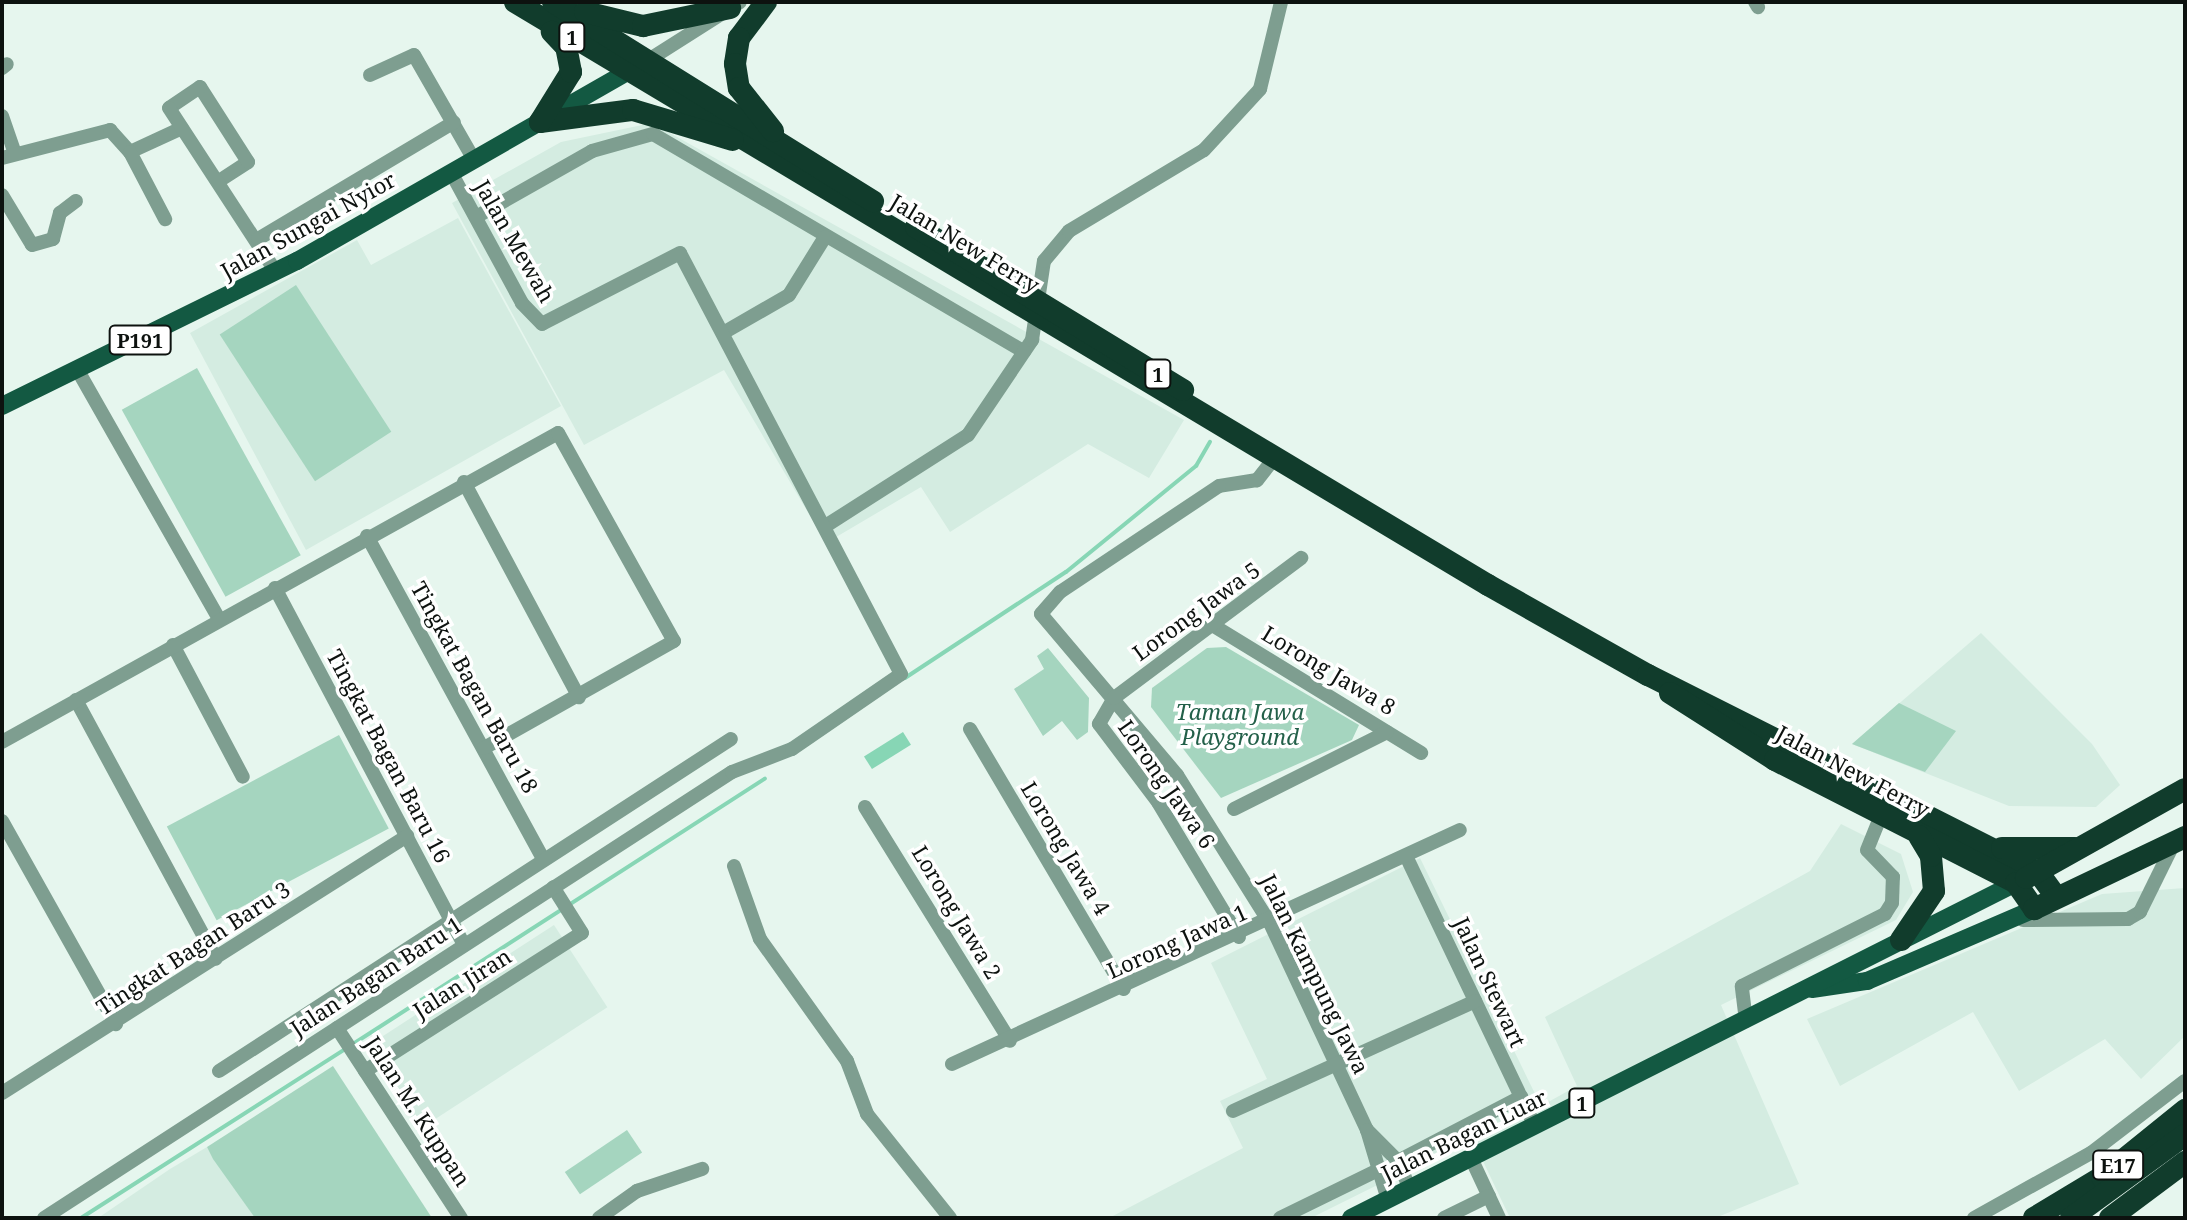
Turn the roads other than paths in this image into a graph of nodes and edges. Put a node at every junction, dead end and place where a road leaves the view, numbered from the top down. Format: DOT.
graph roads {
  1 [pos="553,2"];
  2 [pos="766,2"];
  3 [pos="1281,2"];
  4 [pos="519,5"];
  5 [pos="735,5"];
  6 [pos="638,66"];
  7 [pos="370,75"];
  8 [pos="2,116"];
  9 [pos="454,122"];
  10 [pos="540,122"];
  11 [pos="182,128"];
  12 [pos="773,147"];
  13 [pos="130,152"];
  14 [pos="8,155"];
  15 [pos="473,158"];
  16 [pos="451,172"];
  17 [pos="222,179"];
  18 [pos="2,195"];
  19 [pos="76,201"];
  20 [pos="476,217"];
  21 [pos="165,219"];
  22 [pos="825,237"];
  23 [pos="258,239"];
  24 [pos="276,272"];
  25 [pos="1037,307"];
  26 [pos="723,333"];
  27 [pos="1024,352"];
  28 [pos="77,369"];
  29 [pos="2,406"];
  30 [pos="1276,456"];
  31 [pos="464,482"];
  32 [pos="827,525"];
  33 [pos="367,536"];
  34 [pos="1301,558"];
  35 [pos="275,588"];
  36 [pos="219,619"];
  37 [pos="1214,626"];
  38 [pos="173,645"];
  39 [pos="1648,675"];
  40 [pos="579,697"];
  41 [pos="1114,698"];
  42 [pos="76,700"];
  43 [pos="970,729"];
  44 [pos="1387,732"];
  45 [pos="731,739"];
  46 [pos="2,742"];
  47 [pos="484,748"];
  48 [pos="716,748"];
  49 [pos="1421,753"];
  50 [pos="732,772"];
  51 [pos="243,777"];
  52 [pos="2185,789"];
  53 [pos="865,807"];
  54 [pos="2157,808"];
  55 [pos="2185,808"];
  56 [pos="1234,809"];
  57 [pos="1880,817"];
  58 [pos="2,821"];
  59 [pos="1460,830"];
  60 [pos="407,836"];
  61 [pos="1919,836"];
  62 [pos="2182,841"];
  63 [pos="1981,843"];
  64 [pos="2099,843"];
  65 [pos="1406,856"];
  66 [pos="544,860"];
  67 [pos="734,866"];
  68 [pos="2038,872"];
  69 [pos="2016,883"];
  70 [pos="553,887"];
  71 [pos="2056,897"];
  72 [pos="2034,909"];
  73 [pos="451,920"];
  74 [pos="1270,923"];
  75 [pos="1998,924"];
  76 [pos="1239,937"];
  77 [pos="1901,940"];
  78 [pos="464,945"];
  79 [pos="216,959"];
  80 [pos="1124,989"];
  81 [pos="1812,989"];
  82 [pos="1475,1001"];
  83 [pos="1746,1021"];
  84 [pos="116,1024"];
  85 [pos="337,1028"];
  86 [pos="1010,1041"];
  87 [pos="952,1064"];
  88 [pos="1336,1065"];
  89 [pos="219,1071"];
  90 [pos="365,1071"];
  91 [pos="2185,1081"];
  92 [pos="4,1087"];
  93 [pos="1521,1097"];
  94 [pos="2185,1110"];
  95 [pos="1233,1111"];
  96 [pos="1535,1127"];
  97 [pos="1367,1130"];
  98 [pos="2185,1135"];
  99 [pos="1471,1158"];
  100 [pos="1398,1161"];
  101 [pos="2185,1162"];
  102 [pos="702,1169"];
  103 [pos="1376,1171"];
  104 [pos="1410,1189"];
  105 [pos="1489,1196"];
  106 [pos="1388,1200"];
  107 [pos="2040,1215"];
  108 [pos="44,1218"];
  109 [pos="461,1218"];
  110 [pos="599,1218"];
  111 [pos="950,1218"];
  112 [pos="1280,1218"];
  113 [pos="1351,1218"];
  114 [pos="1444,1218"];
  115 [pos="1499,1218"];
  116 [pos="1974,1218"];
  117 [pos="2071,1218"];
  118 [pos="2110,1218"];
  1 -- 5 [label="highway"];
  1 -- 6 [label="highway, 1"];
  2 -- 12 [label="highway"];
  3 -- 25 [label="street"];
  4 -- 6 [label="highway, 1"];
  4 -- 10 [label="highway"];
  5 -- 6 [label="street, P191"];
  6 -- 10 [label="main road, Jalan Sungai Nyior / P191"];
  6 -- 12 [label="highway, Jalan New Ferry / 1"];
  7 -- 9 [label="street"];
  8 -- 14 [label="street"];
  9 -- 15 [label="street"];
  9 -- 23 [label="street"];
  10 -- 12 [label="highway"];
  10 -- 15 [label="main road, Jalan Sungai Nyior / P191"];
  11 -- 13 [label="street"];
  11 -- 17 [label="street"];
  11 -- 17 [label="street"];
  12 -- 25 [label="highway, Jalan New Ferry / 1"];
  13 -- 14 [label="street"];
  13 -- 21 [label="street"];
  15 -- 16 [label="main road, Jalan Sungai Nyior / P191"];
  16 -- 20 [label="street, Jalan Mewah"];
  16 -- 24 [label="main road, Jalan Sungai Nyior / P191"];
  17 -- 23 [label="street"];
  18 -- 19 [label="street"];
  20 -- 22 [label="street"];
  20 -- 26 [label="street, Jalan Mewah"];
  22 -- 26 [label="street"];
  22 -- 27 [label="street"];
  23 -- 24 [label="street"];
  24 -- 28 [label="main road, Jalan Sungai Nyior / P191"];
  25 -- 27 [label="street"];
  25 -- 30 [label="highway, Jalan New Ferry / 1"];
  26 -- 32 [label="street"];
  27 -- 32 [label="street"];
  28 -- 29 [label="main road, Jalan Sungai Nyior / P191"];
  28 -- 36 [label="street"];
  30 -- 39 [label="highway, Jalan New Ferry / 1"];
  30 -- 41 [label="street, Jalan Kampung Jawa"];
  31 -- 33 [label="street"];
  31 -- 40 [label="street"];
  31 -- 40 [label="street"];
  32 -- 50 [label="street, Jalan Bagan Baru 1"];
  33 -- 35 [label="street"];
  33 -- 47 [label="street, Tingkat Bagan Baru 18"];
  34 -- 37 [label="street, Lorong Jawa 5"];
  35 -- 36 [label="street"];
  35 -- 60 [label="street, Tingkat Bagan Baru 16"];
  36 -- 38 [label="street"];
  37 -- 41 [label="street, Lorong Jawa 5"];
  37 -- 44 [label="street, Lorong Jawa 8"];
  38 -- 42 [label="street"];
  38 -- 51 [label="street"];
  39 -- 57 [label="highway, Jalan New Ferry / 1"];
  39 -- 63 [label="highway, Jalan New Ferry / 1"];
  40 -- 47 [label="street"];
  41 -- 74 [label="street, Jalan Kampung Jawa"];
  41 -- 76 [label="street, Lorong Jawa 6"];
  42 -- 46 [label="street"];
  42 -- 79 [label="street"];
  43 -- 80 [label="street, Lorong Jawa 4"];
  44 -- 49 [label="street, Lorong Jawa 8"];
  44 -- 56 [label="street"];
  45 -- 48 [label="street, Jalan Bagan Baru 1"];
  47 -- 66 [label="street, Tingkat Bagan Baru 18"];
  48 -- 50 [label="street"];
  48 -- 66 [label="street, Jalan Bagan Baru 1"];
  50 -- 70 [label="street, Jalan Bagan Baru 1"];
  52 -- 54 [label="highway"];
  53 -- 86 [label="street, Lorong Jawa 2"];
  54 -- 55 [label="highway"];
  54 -- 64 [label="highway"];
  57 -- 61 [label="highway, Jalan New Ferry / 1"];
  57 -- 83 [label="street"];
  58 -- 84 [label="street"];
  59 -- 65 [label="street, Lorong Jawa 1"];
  60 -- 73 [label="street, Tingkat Bagan Baru 16"];
  60 -- 79 [label="street, Tingkat Bagan Baru 3"];
  61 -- 69 [label="highway, Jalan New Ferry / 1"];
  61 -- 77 [label="highway"];
  62 -- 71 [label="highway"];
  62 -- 75 [label="street"];
  63 -- 64 [label="highway"];
  63 -- 68 [label="highway, Jalan New Ferry / 1"];
  64 -- 68 [label="highway"];
  65 -- 74 [label="street, Lorong Jawa 1"];
  65 -- 82 [label="street, Jalan Stewart"];
  66 -- 73 [label="street, Jalan Bagan Baru 1"];
  67 -- 111 [label="street"];
  68 -- 69 [label="highway, 1"];
  68 -- 71 [label="highway, Jalan New Ferry / 1"];
  69 -- 72 [label="highway, Jalan New Ferry / 1"];
  69 -- 77 [label="main road, Jalan Bagan Luar / 1"];
  70 -- 78 [label="street, Jalan Bagan Baru 1"];
  70 -- 90 [label="street, Jalan Jiran"];
  71 -- 72 [label="highway, 1"];
  72 -- 75 [label="main road, Jalan Bagan Luar / 1"];
  73 -- 78 [label="street, Tingkat Bagan Baru 16"];
  73 -- 89 [label="street, Jalan Bagan Baru 1"];
  74 -- 76 [label="street, Lorong Jawa 1"];
  74 -- 88 [label="street, Jalan Kampung Jawa"];
  75 -- 81 [label="main road, Jalan Bagan Luar / 1"];
  76 -- 80 [label="street, Lorong Jawa 1"];
  77 -- 81 [label="main road, Jalan Bagan Luar / 1"];
  78 -- 85 [label="street, Jalan Bagan Baru 1"];
  79 -- 84 [label="street, Tingkat Bagan Baru 3"];
  80 -- 86 [label="street, Lorong Jawa 1"];
  81 -- 83 [label="main road, Jalan Bagan Luar / 1"];
  82 -- 88 [label="street"];
  82 -- 93 [label="street, Jalan Stewart"];
  83 -- 96 [label="main road, Jalan Bagan Luar / 1"];
  84 -- 92 [label="street, Tingkat Bagan Baru 3"];
  85 -- 90 [label="street, Jalan M. Kuppan"];
  85 -- 108 [label="street, Jalan Bagan Baru 1"];
  86 -- 87 [label="street, Lorong Jawa 1"];
  88 -- 95 [label="street"];
  88 -- 97 [label="street, Jalan Kampung Jawa"];
  90 -- 109 [label="street, Jalan M. Kuppan"];
  91 -- 116 [label="street"];
  93 -- 96 [label="street, Jalan Stewart"];
  93 -- 100 [label="street"];
  94 -- 107 [label="highway, E17"];
  96 -- 99 [label="main road, Jalan Bagan Luar / 1"];
  97 -- 100 [label="street, Jalan Kampung Jawa"];
  97 -- 103 [label="street, Jalan Kampung Jawa"];
  98 -- 117 [label="highway, E17"];
  99 -- 104 [label="main road, Jalan Bagan Luar / 1"];
  99 -- 105 [label="street"];
  100 -- 104 [label="street, Jalan Kampung Jawa"];
  101 -- 118 [label="highway"];
  102 -- 110 [label="street"];
  103 -- 106 [label="street, Jalan Kampung Jawa"];
  103 -- 112 [label="street"];
  104 -- 106 [label="main road, Jalan Bagan Luar / 1"];
  105 -- 114 [label="street"];
  105 -- 115 [label="street"];
  106 -- 113 [label="main road, Jalan Bagan Luar / 1"];
}
